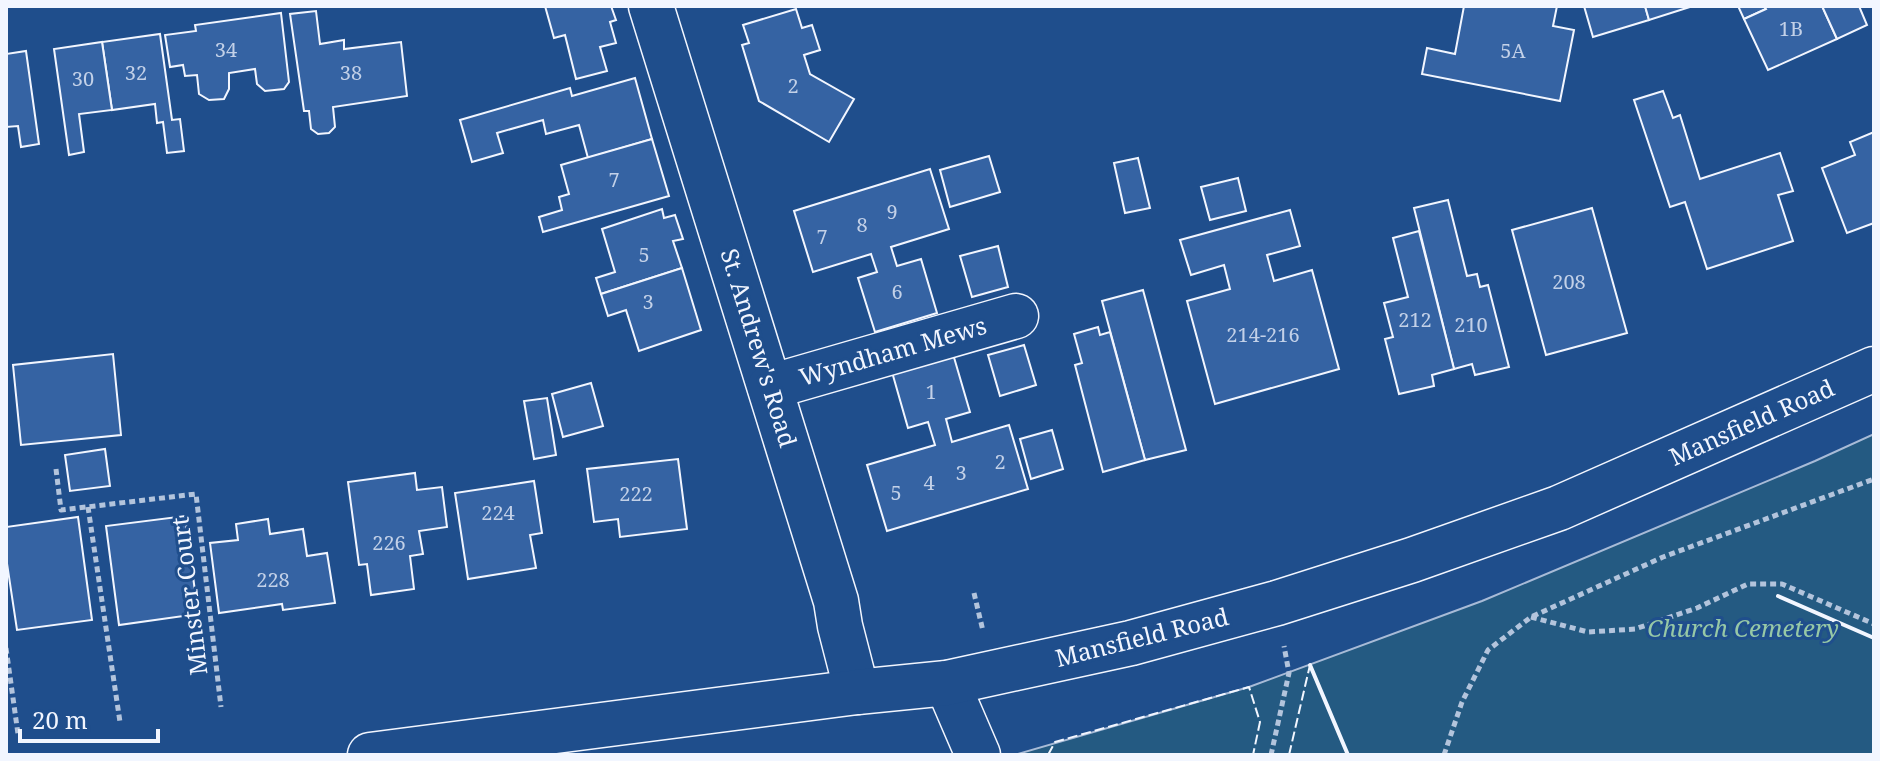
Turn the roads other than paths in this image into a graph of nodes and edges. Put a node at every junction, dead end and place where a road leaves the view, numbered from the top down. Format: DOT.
graph roads {
  1 [pos="651,6"];
  2 [pos="1016,316"];
  3 [pos="1874,369"];
  4 [pos="770,387"];
  5 [pos="947,683"];
  6 [pos="857,692"];
  7 [pos="370,755"];
  8 [pos="978,755"];
  1 -- 4 [label="main road, St. Andrew's Road"];
  2 -- 4 [label="main road, Wyndham Mews"];
  3 -- 5 [label="main road, Mansfield Road"];
  4 -- 6 [label="main road, St. Andrew's Road"];
  5 -- 6 [label="main road, Mansfield Road"];
  5 -- 8 [label="main road"];
  6 -- 7 [label="main road, Mansfield Road"];
}
